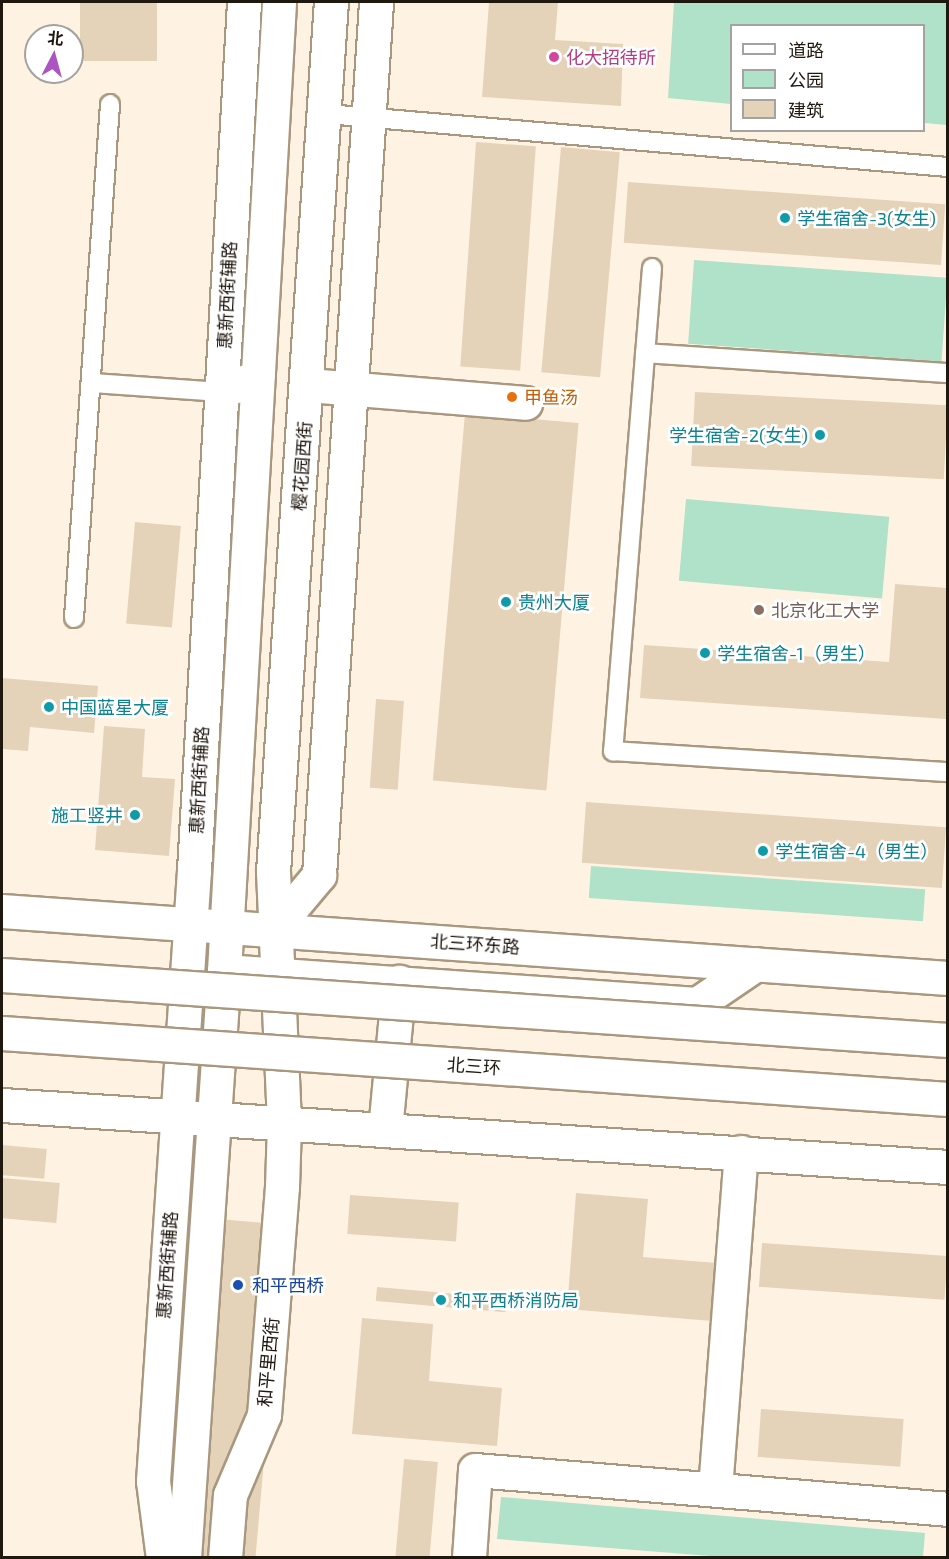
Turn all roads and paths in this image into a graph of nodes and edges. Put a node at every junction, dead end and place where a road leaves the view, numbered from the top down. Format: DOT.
graph roads {
  1 [pos="244,2"];
  2 [pos="279,2"];
  3 [pos="331,2"];
  4 [pos="376,2"];
  5 [pos="110,104"];
  6 [pos="327,114"];
  7 [pos="369,117"];
  8 [pos="948,167"];
  9 [pos="652,268"];
  10 [pos="645,353"];
  11 [pos="948,373"];
  12 [pos="258,376"];
  13 [pos="93,383"];
  14 [pos="308,385"];
  15 [pos="351,387"];
  16 [pos="221,392"];
  17 [pos="525,403"];
  18 [pos="74,618"];
  19 [pos="948,772"];
  20 [pos="2,911"];
  21 [pos="191,924"];
  22 [pos="226,927"];
  23 [pos="273,930"];
  24 [pos="756,964"];
  25 [pos="224,971"];
  26 [pos="276,974"];
  27 [pos="2,975"];
  28 [pos="948,978"];
  29 [pos="399,982"];
  30 [pos="2,1033"];
  31 [pos="948,1040"];
  32 [pos="948,1099"];
  33 [pos="2,1105"];
  34 [pos="177,1116"];
  35 [pos="214,1119"];
  36 [pos="284,1123"];
  37 [pos="385,1130"];
  38 [pos="741,1152"];
  39 [pos="948,1167"];
  40 [pos="715,1490"];
  41 [pos="948,1509"];
  42 [pos="163,1557"];
  43 [pos="184,1557"];
  44 [pos="225,1557"];
  45 [pos="469,1557"];
  1 -- 16 [label="main road, 惠新西街辅路"];
  2 -- 12 [label="main road"];
  3 -- 6 [label="main road, 樱花园西街"];
  4 -- 7 [label="main road"];
  5 -- 13 [label="lane"];
  6 -- 7 [label="lane"];
  6 -- 14 [label="main road, 樱花园西街"];
  7 -- 8 [label="lane"];
  7 -- 15 [label="main road"];
  9 -- 10 [label="lane"];
  10 -- 11 [label="lane"];
  10 -- 19 [label="lane"];
  12 -- 16 [label="main road"];
  12 -- 22 [label="main road"];
  13 -- 16 [label="lane"];
  13 -- 18 [label="lane"];
  14 -- 15 [label="main road"];
  14 -- 23 [label="main road, 樱花园西街"];
  15 -- 17 [label="main road"];
  15 -- 23 [label="main road"];
  16 -- 21 [label="main road, 惠新西街辅路"];
  20 -- 21 [label="main road, 北三环东路"];
  21 -- 22 [label="main road, 北三环东路"];
  21 -- 34 [label="main road, 惠新西街辅路"];
  22 -- 23 [label="main road, 北三环东路"];
  22 -- 25 [label="main road"];
  23 -- 24 [label="main road, 北三环东路"];
  23 -- 26 [label="main road, 樱花园西街"];
  24 -- 28 [label="main road, 北三环东路"];
  24 -- 29 [label="main road"];
  25 -- 26 [label="main road"];
  25 -- 35 [label="main road"];
  26 -- 29 [label="main road"];
  26 -- 36 [label="main road, 和平里西街"];
  27 -- 31 [label="main road, bridge"];
  29 -- 37 [label="main road"];
  30 -- 32 [label="main road, 北三环, bridge"];
  33 -- 34 [label="main road"];
  34 -- 35 [label="main road"];
  34 -- 42 [label="main road, 惠新西街辅路"];
  35 -- 36 [label="main road"];
  35 -- 43 [label="main road"];
  36 -- 37 [label="main road"];
  36 -- 44 [label="main road, 和平里西街"];
  37 -- 38 [label="main road"];
  38 -- 39 [label="main road"];
  38 -- 40 [label="main road"];
  40 -- 41 [label="main road"];
  40 -- 45 [label="main road"];
}
